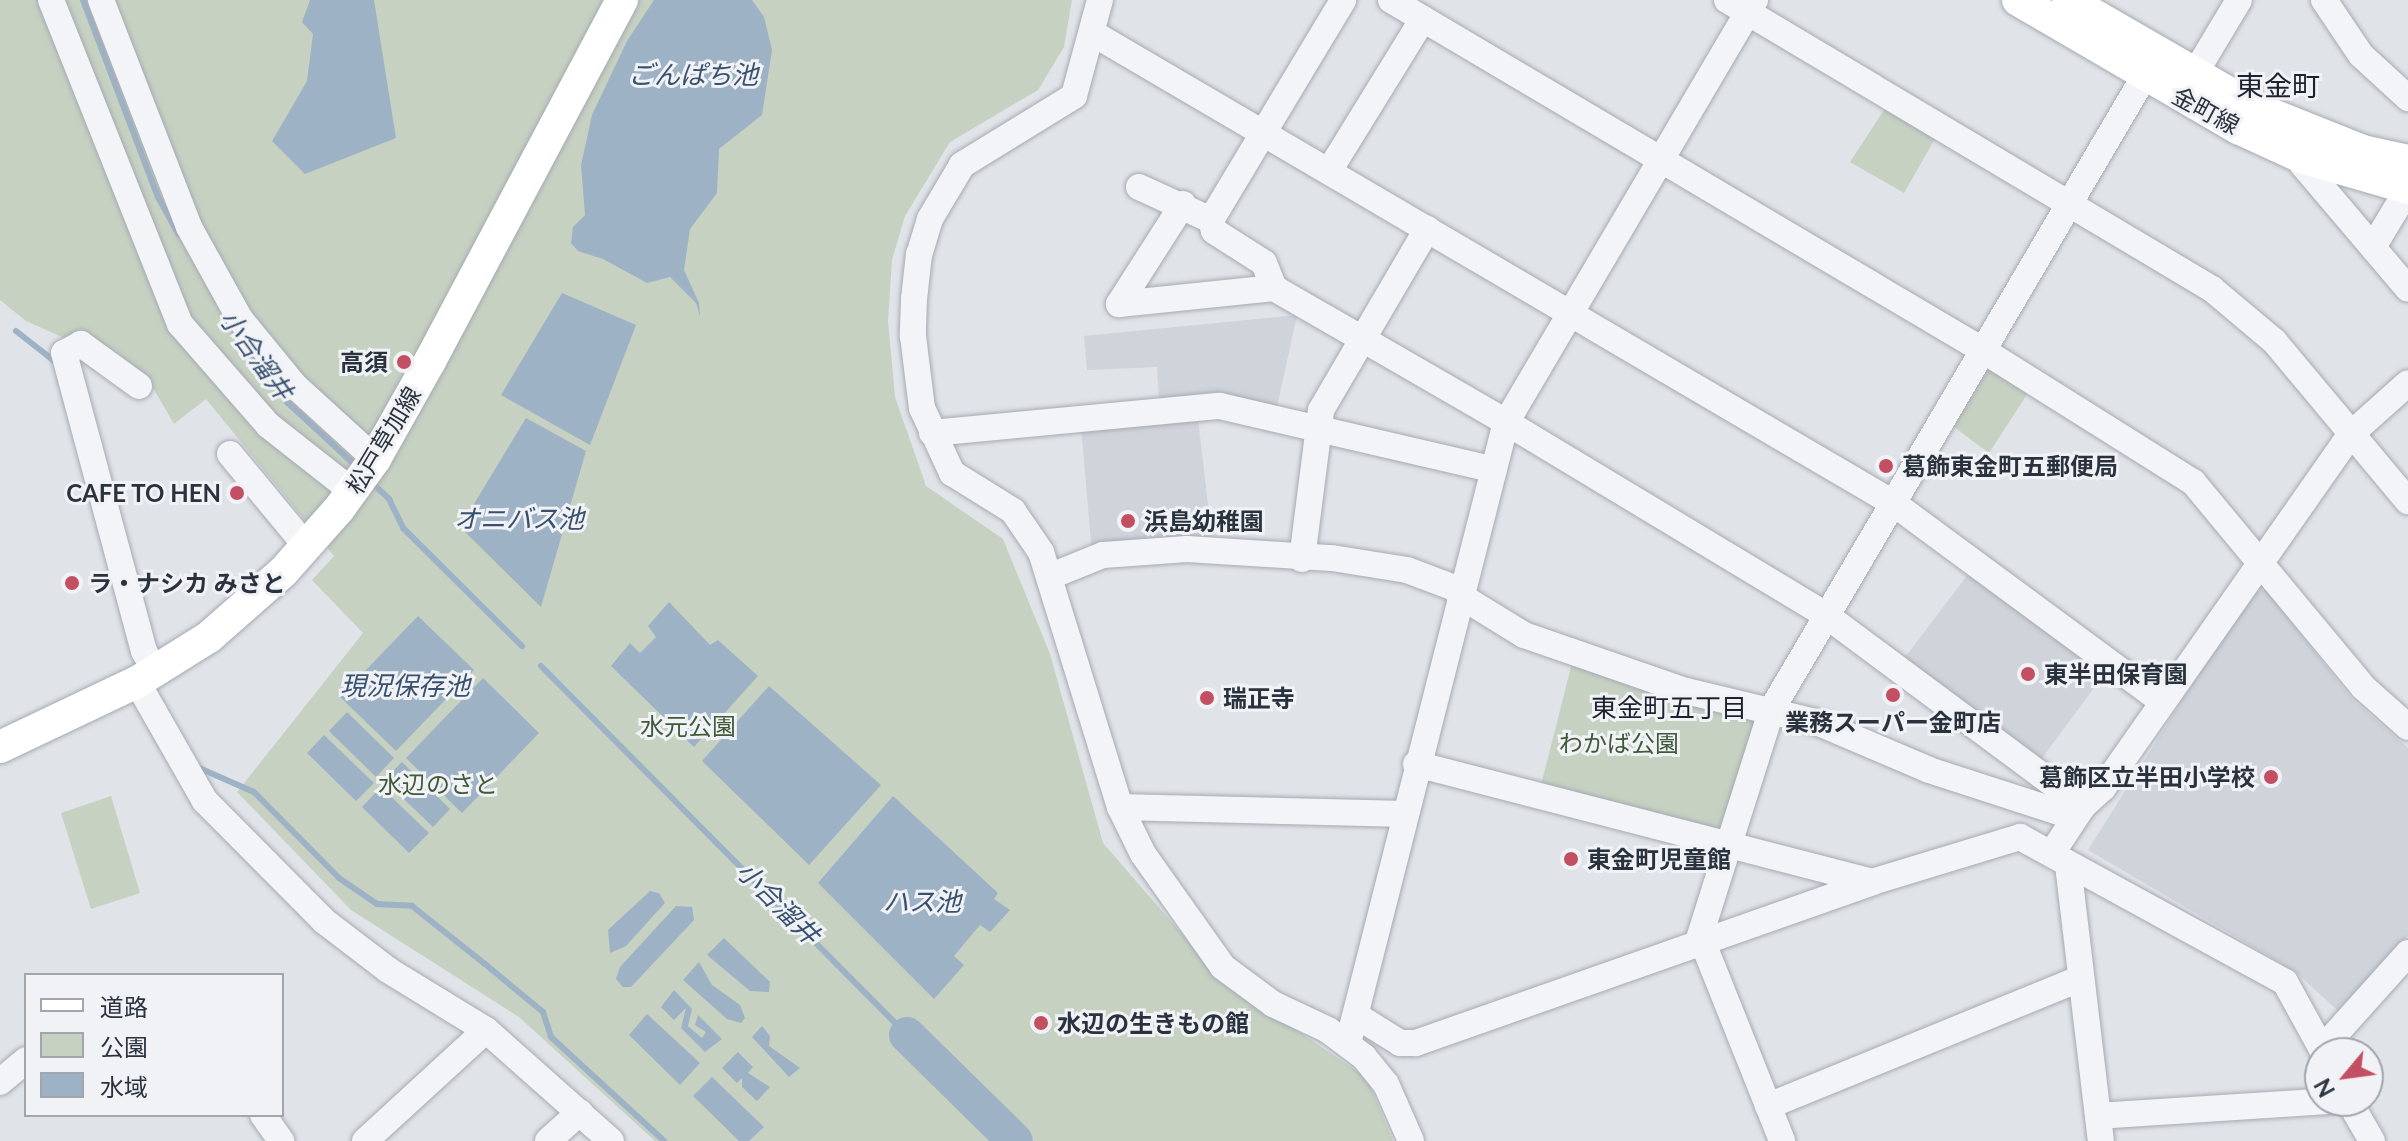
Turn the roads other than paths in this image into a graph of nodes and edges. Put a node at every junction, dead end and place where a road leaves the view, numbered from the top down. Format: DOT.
graph roads {
  1 [pos="51,0"];
  2 [pos="101,0"];
  3 [pos="622,0"];
  4 [pos="1100,0"];
  5 [pos="1343,0"];
  6 [pos="1391,0"];
  7 [pos="2018,0"];
  8 [pos="2068,0"];
  9 [pos="2239,0"];
  10 [pos="2324,0"];
  11 [pos="1743,4"];
  12 [pos="1423,19"];
  13 [pos="1094,34"];
  14 [pos="2194,75"];
  15 [pos="2144,77"];
  16 [pos="2408,98"];
  17 [pos="1263,132"];
  18 [pos="2306,145"];
  19 [pos="1659,160"];
  20 [pos="2408,161"];
  21 [pos="1329,171"];
  22 [pos="1139,187"];
  23 [pos="2408,188"];
  24 [pos="2071,203"];
  25 [pos="1183,204"];
  26 [pos="1211,220"];
  27 [pos="1427,229"];
  28 [pos="2373,247"];
  29 [pos="1274,288"];
  30 [pos="2408,289"];
  31 [pos="1569,310"];
  32 [pos="1362,341"];
  33 [pos="1984,351"];
  34 [pos="2408,383"];
  35 [pos="139,386"];
  36 [pos="1506,422"];
  37 [pos="1315,429"];
  38 [pos="932,433"];
  39 [pos="2351,434"];
  40 [pos="230,454"];
  41 [pos="1494,470"];
  42 [pos="364,475"];
  43 [pos="2408,501"];
  44 [pos="1893,503"];
  45 [pos="307,547"];
  46 [pos="1302,559"];
  47 [pos="2262,559"];
  48 [pos="1051,576"];
  49 [pos="1460,592"];
  50 [pos="1827,616"];
  51 [pos="146,677"];
  52 [pos="2163,702"];
  53 [pos="1772,709"];
  54 [pos="2408,727"];
  55 [pos="0,747"];
  56 [pos="1416,764"];
  57 [pos="1120,807"];
  58 [pos="2078,811"];
  59 [pos="1405,814"];
  60 [pos="1727,845"];
  61 [pos="2060,859"];
  62 [pos="1872,882"];
  63 [pos="1700,944"];
  64 [pos="2403,968"];
  65 [pos="2081,978"];
  66 [pos="1357,1016"];
  67 [pos="486,1030"];
  68 [pos="2315,1037"];
  69 [pos="2336,1037"];
  70 [pos="1348,1043"];
  71 [pos="24,1062"];
  72 [pos="0,1082"];
  73 [pos="2304,1104"];
  74 [pos="1768,1106"];
  75 [pos="580,1112"];
  76 [pos="264,1117"];
  77 [pos="2358,1117"];
  78 [pos="2099,1128"];
  79 [pos="281,1141"];
  80 [pos="365,1141"];
  81 [pos="548,1141"];
  82 [pos="611,1141"];
  83 [pos="1411,1141"];
  84 [pos="1782,1141"];
  85 [pos="2372,1141"];
  1 -- 42 [label="street"];
  2 -- 42 [label="street"];
  3 -- 42 [label="main road, 松戸草加線"];
  4 -- 13 [label="street"];
  5 -- 17 [label="street"];
  6 -- 12 [label="street"];
  7 -- 15 [label="main road, 金町線"];
  8 -- 14 [label="main road, 金町線"];
  9 -- 14 [label="street"];
  10 -- 16 [label="street"];
  11 -- 19 [label="street"];
  11 -- 24 [label="street"];
  12 -- 19 [label="street"];
  12 -- 21 [label="street"];
  13 -- 17 [label="street"];
  13 -- 38 [label="street"];
  14 -- 18 [label="main road, 金町線"];
  15 -- 18 [label="main road, 金町線"];
  15 -- 24 [label="street"];
  17 -- 21 [label="street"];
  17 -- 26 [label="street"];
  18 -- 20 [label="main road, 金町線"];
  18 -- 23 [label="main road, 金町線"];
  18 -- 28 [label="street"];
  19 -- 31 [label="street"];
  19 -- 33 [label="street"];
  21 -- 27 [label="street"];
  22 -- 25 [label="street"];
  23 -- 28 [label="street"];
  24 -- 33 [label="street"];
  24 -- 39 [label="street"];
  25 -- 26 [label="street"];
  25 -- 29 [label="street"];
  26 -- 29 [label="street"];
  27 -- 31 [label="street"];
  27 -- 32 [label="street"];
  28 -- 30 [label="street"];
  29 -- 32 [label="street"];
  31 -- 36 [label="street"];
  31 -- 44 [label="street"];
  32 -- 36 [label="street"];
  32 -- 37 [label="street"];
  33 -- 44 [label="street"];
  33 -- 47 [label="street"];
  34 -- 39 [label="street"];
  35 -- 51 [label="street"];
  36 -- 41 [label="street"];
  36 -- 50 [label="street"];
  37 -- 38 [label="street"];
  37 -- 41 [label="street"];
  37 -- 46 [label="street"];
  38 -- 48 [label="street"];
  39 -- 43 [label="street"];
  39 -- 47 [label="street"];
  40 -- 45 [label="street"];
  41 -- 49 [label="street"];
  42 -- 45 [label="main road, 松戸草加線"];
  44 -- 50 [label="street"];
  44 -- 52 [label="street"];
  45 -- 51 [label="main road, 松戸草加線"];
  46 -- 48 [label="street"];
  46 -- 49 [label="street"];
  47 -- 52 [label="street"];
  47 -- 54 [label="street"];
  48 -- 57 [label="street"];
  49 -- 53 [label="street"];
  49 -- 56 [label="street"];
  50 -- 53 [label="street"];
  50 -- 58 [label="street"];
  51 -- 55 [label="main road, 松戸草加線"];
  51 -- 67 [label="street"];
  52 -- 58 [label="street"];
  53 -- 58 [label="street"];
  53 -- 60 [label="street"];
  56 -- 59 [label="street"];
  56 -- 60 [label="street"];
  57 -- 59 [label="street"];
  57 -- 70 [label="street"];
  58 -- 61 [label="street"];
  59 -- 66 [label="street"];
  60 -- 62 [label="street"];
  60 -- 63 [label="street"];
  61 -- 62 [label="street"];
  61 -- 65 [label="street"];
  61 -- 68 [label="street"];
  62 -- 63 [label="street"];
  63 -- 66 [label="street"];
  63 -- 74 [label="street"];
  64 -- 69 [label="street"];
  65 -- 74 [label="street"];
  65 -- 78 [label="street"];
  66 -- 70 [label="street"];
  67 -- 75 [label="street"];
  67 -- 80 [label="street"];
  70 -- 83 [label="street"];
  71 -- 72 [label="street"];
  73 -- 78 [label="street"];
  74 -- 84 [label="street"];
  75 -- 81 [label="street"];
  75 -- 82 [label="street"];
  76 -- 79 [label="street"];
  77 -- 85 [label="street"];
}
